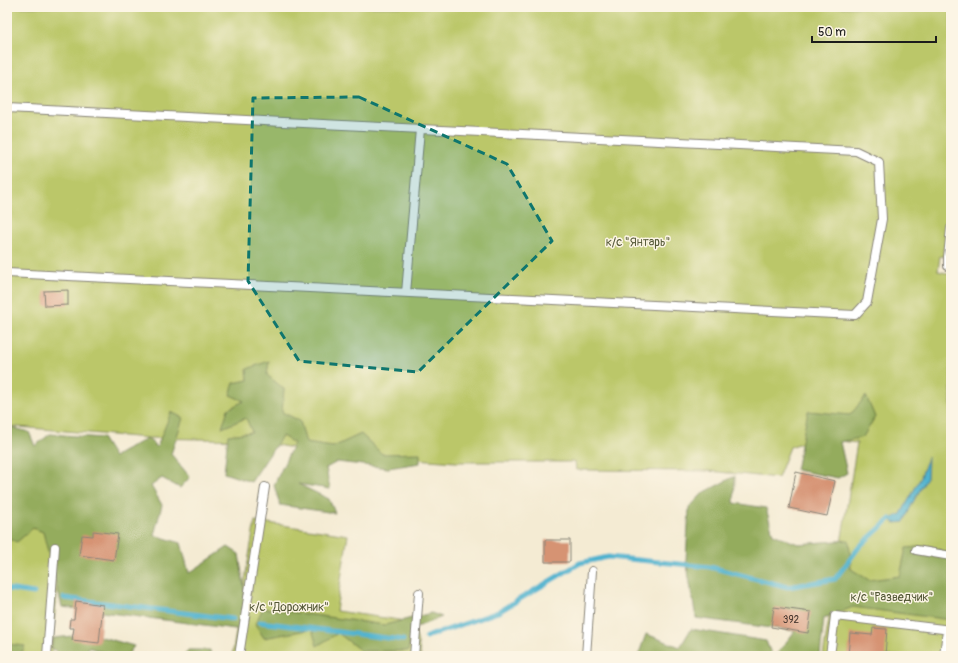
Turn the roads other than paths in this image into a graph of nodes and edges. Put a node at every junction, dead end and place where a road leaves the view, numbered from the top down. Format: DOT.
graph roads {
  1 [pos="7,108"];
  2 [pos="420,129"];
  3 [pos="951,228"];
  4 [pos="951,267"];
  5 [pos="7,273"];
  6 [pos="406,293"];
  7 [pos="265,486"];
  8 [pos="55,547"];
  9 [pos="916,550"];
  10 [pos="951,556"];
  11 [pos="592,571"];
  12 [pos="419,593"];
  13 [pos="949,630"];
  14 [pos="47,656"];
  15 [pos="239,656"];
  16 [pos="414,656"];
  17 [pos="586,656"];
  18 [pos="830,656"];
  19 [pos="944,656"];
  1 -- 2 [label="lane"];
  2 -- 6 [label="lane"];
  2 -- 6 [label="lane"];
  3 -- 4 [label="lane"];
  5 -- 6 [label="lane"];
  7 -- 15 [label="lane"];
  8 -- 14 [label="lane"];
  9 -- 10 [label="lane"];
  11 -- 17 [label="lane"];
  12 -- 16 [label="lane"];
  13 -- 18 [label="lane"];
  13 -- 19 [label="lane"];
}
